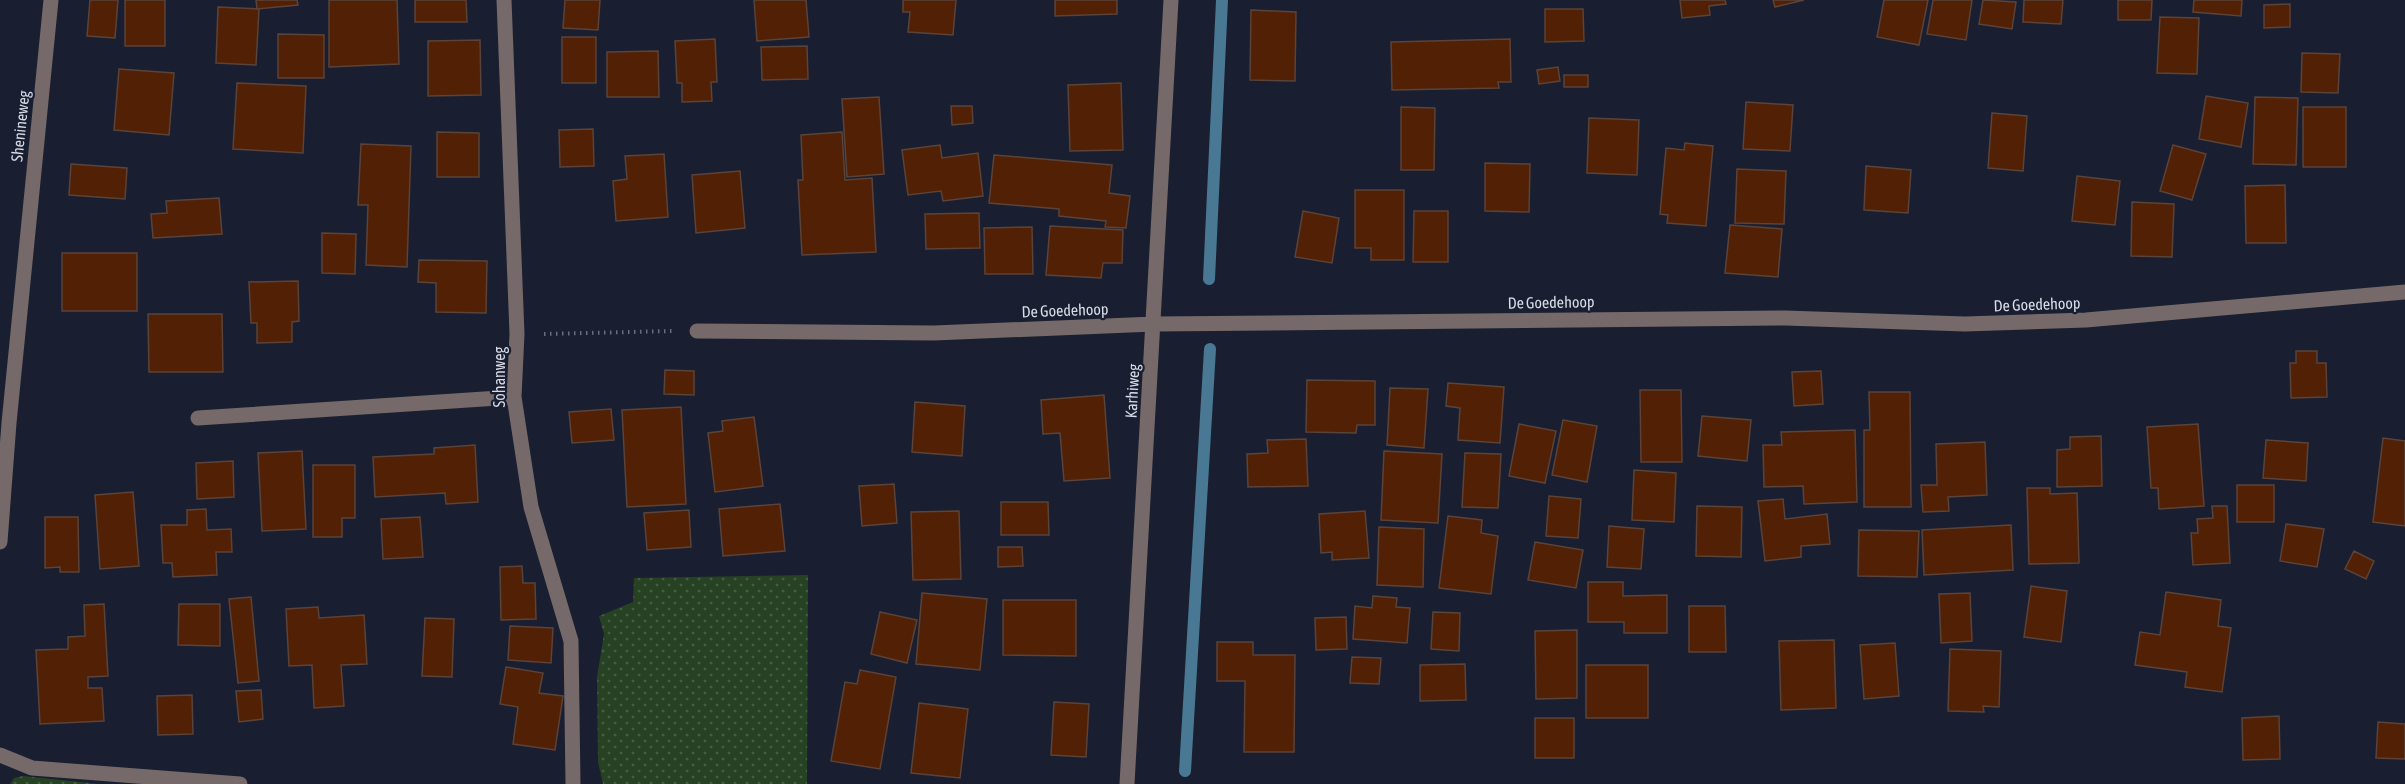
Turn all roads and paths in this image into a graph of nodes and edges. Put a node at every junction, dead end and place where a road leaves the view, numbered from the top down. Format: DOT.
graph roads {
  1 [pos="51,0"];
  2 [pos="504,0"];
  3 [pos="1171,0"];
  4 [pos="2405,292"];
  5 [pos="1154,324"];
  6 [pos="697,331"];
  7 [pos="518,334"];
  8 [pos="514,397"];
  9 [pos="198,418"];
  10 [pos="0,542"];
  11 [pos="1,756"];
  12 [pos="240,784"];
  13 [pos="573,784"];
  14 [pos="1127,784"];
  1 -- 10 [label="street, Shenineweg"];
  2 -- 7 [label="street, Sohanweg"];
  3 -- 5 [label="street, Karhiweg"];
  4 -- 5 [label="street, De Goedehoop"];
  5 -- 6 [label="street, De Goedehoop"];
  5 -- 14 [label="street, Karhiweg"];
  6 -- 7 [label="path"];
  7 -- 8 [label="street, Sohanweg"];
  8 -- 9 [label="street"];
  8 -- 13 [label="street, Sohanweg"];
  11 -- 12 [label="street"];
}
